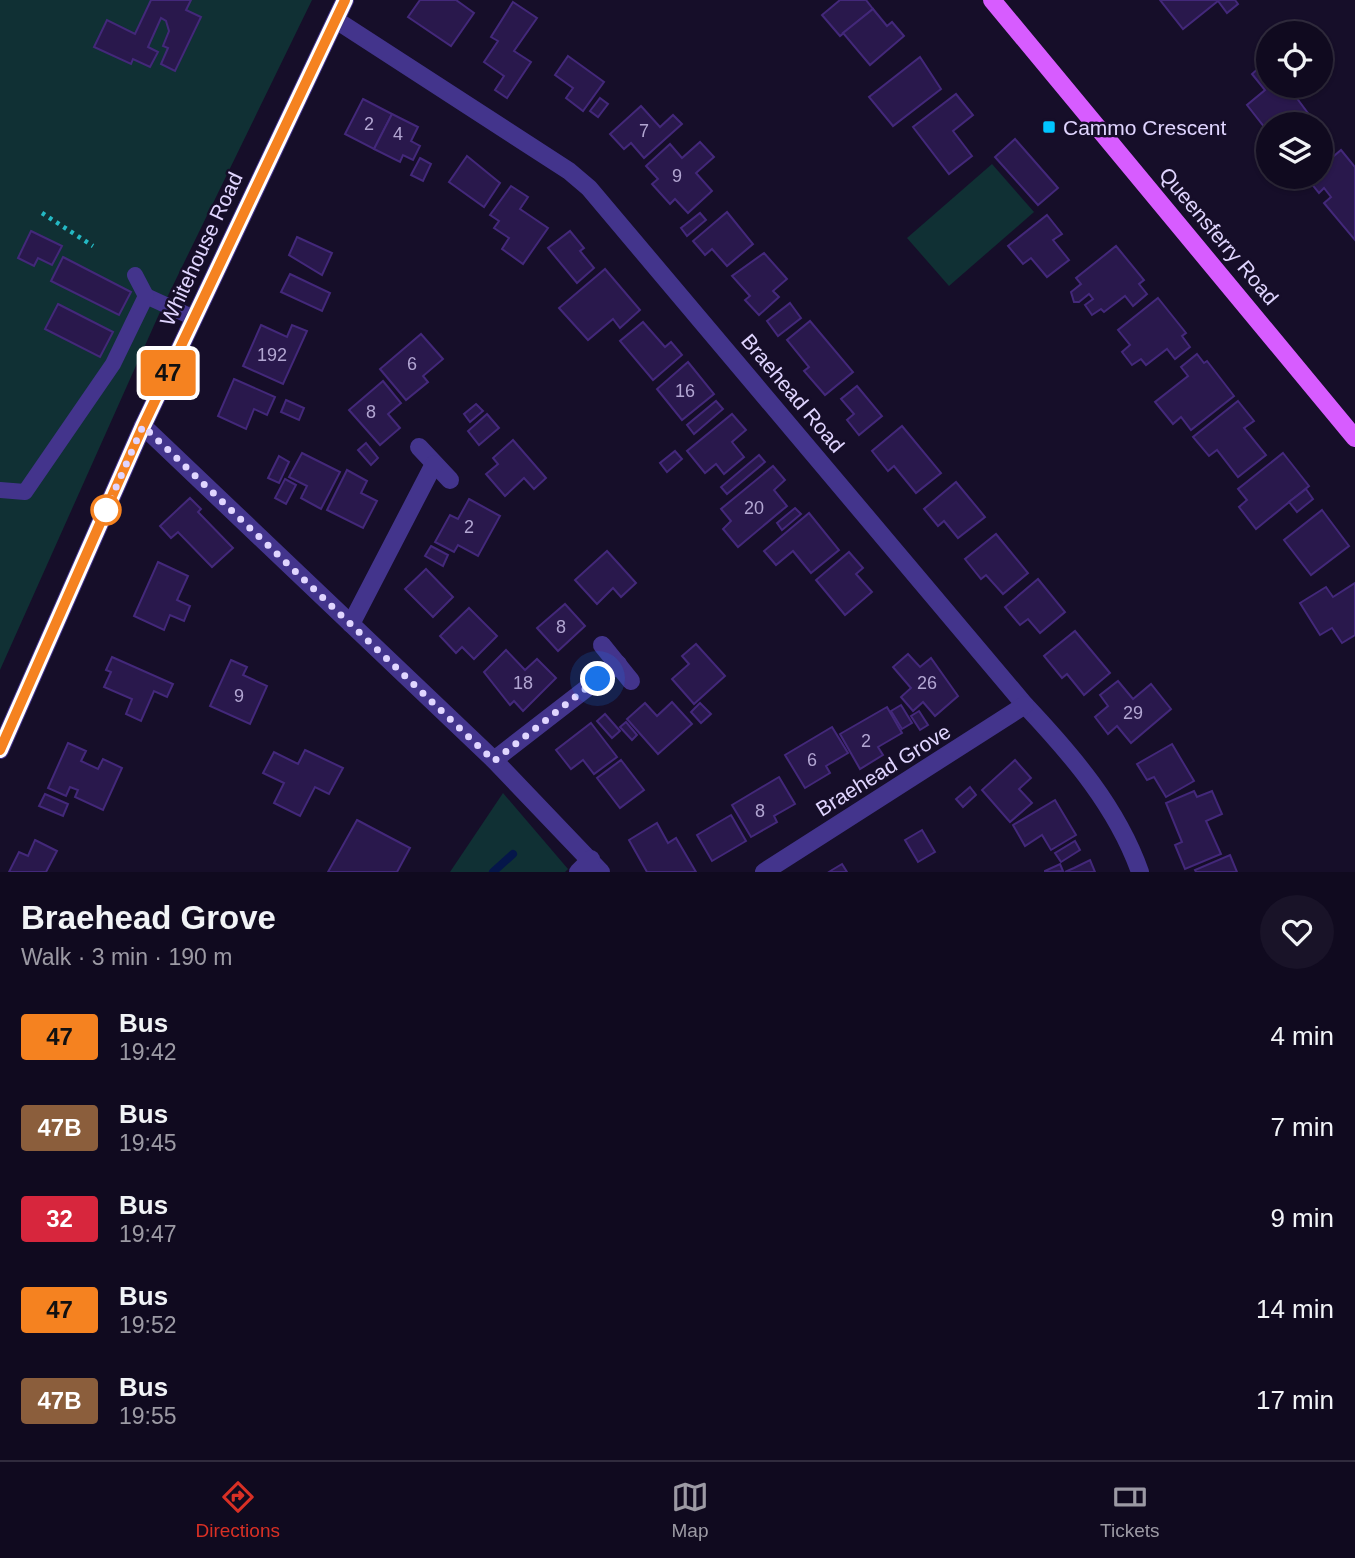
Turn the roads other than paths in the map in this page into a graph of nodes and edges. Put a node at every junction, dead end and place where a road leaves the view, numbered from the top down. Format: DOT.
graph roads {
  1 [pos="345,0"];
  2 [pos="992,0"];
  3 [pos="336,20"];
  4 [pos="135,275"];
  5 [pos="146,296"];
  6 [pos="194,318"];
  7 [pos="143,426"];
  8 [pos="1355,438"];
  9 [pos="419,447"];
  10 [pos="434,464"];
  11 [pos="450,480"];
  12 [pos="0,490"];
  13 [pos="351,624"];
  14 [pos="602,645"];
  15 [pos="618,664"];
  16 [pos="632,681"];
  17 [pos="1025,705"];
  18 [pos="0,750"];
  19 [pos="494,761"];
  20 [pos="596,865"];
  21 [pos="578,872"];
  22 [pos="764,872"];
  23 [pos="1140,872"];
  1 -- 3 [label="street, Whitehouse Road"];
  2 -- 8 [label="main road, Queensferry Road"];
  3 -- 6 [label="street, Whitehouse Road"];
  3 -- 17 [label="street, Braehead Road"];
  4 -- 5 [label="lane"];
  5 -- 6 [label="lane"];
  5 -- 12 [label="lane"];
  6 -- 7 [label="street, Whitehouse Road"];
  7 -- 13 [label="street"];
  7 -- 18 [label="street, Whitehouse Road"];
  9 -- 10 [label="street"];
  10 -- 11 [label="street"];
  10 -- 13 [label="street"];
  13 -- 19 [label="street"];
  14 -- 15 [label="street"];
  15 -- 16 [label="street"];
  15 -- 19 [label="street"];
  17 -- 22 [label="street, Braehead Grove"];
  17 -- 23 [label="street, Braehead Road"];
  19 -- 20 [label="street"];
  20 -- 21 [label="street"];
}
